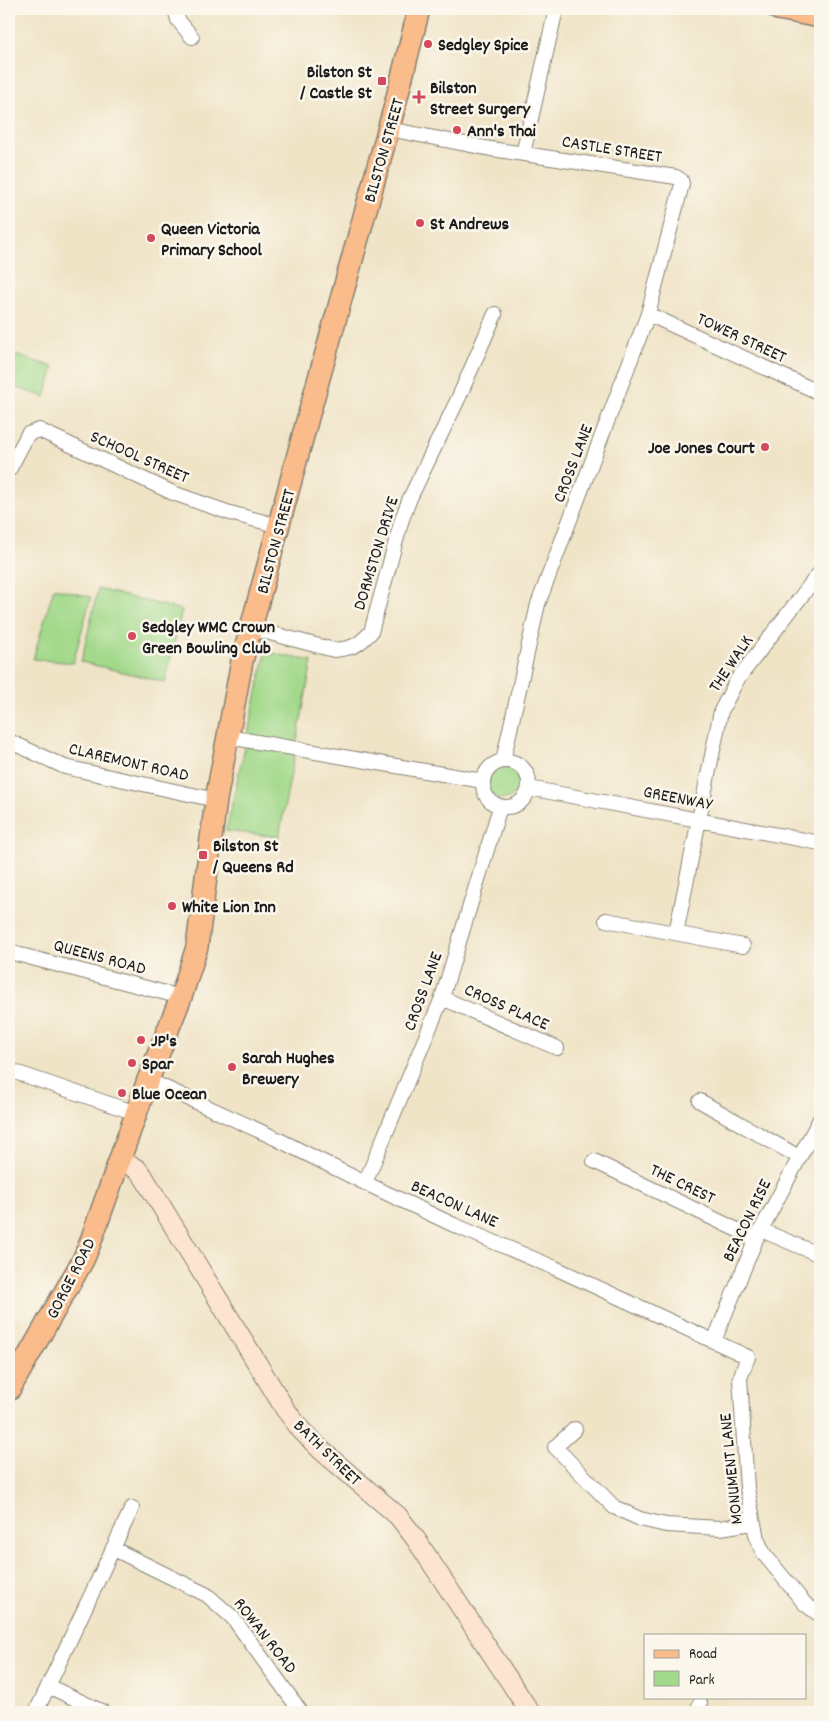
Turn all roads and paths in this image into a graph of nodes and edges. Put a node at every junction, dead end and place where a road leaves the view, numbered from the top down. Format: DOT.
graph roads {
  1 [pos="175,9"];
  2 [pos="419,9"];
  3 [pos="556,9"];
  4 [pos="778,9"];
  5 [pos="820,17"];
  6 [pos="192,37"];
  7 [pos="389,129"];
  8 [pos="524,154"];
  9 [pos="681,180"];
  10 [pos="495,314"];
  11 [pos="648,314"];
  12 [pos="820,393"];
  13 [pos="9,470"];
  14 [pos="279,526"];
  15 [pos="820,572"];
  16 [pos="251,628"];
  17 [pos="228,737"];
  18 [pos="9,741"];
  19 [pos="503,761"];
  20 [pos="483,781"];
  21 [pos="529,788"];
  22 [pos="216,800"];
  23 [pos="500,807"];
  24 [pos="700,820"];
  25 [pos="820,843"];
  26 [pos="606,920"];
  27 [pos="676,933"];
  28 [pos="744,946"];
  29 [pos="9,952"];
  30 [pos="181,997"];
  31 [pos="442,998"];
  32 [pos="557,1048"];
  33 [pos="9,1070"];
  34 [pos="148,1080"];
  35 [pos="700,1101"];
  36 [pos="136,1113"];
  37 [pos="820,1119"];
  38 [pos="799,1157"];
  39 [pos="121,1161"];
  40 [pos="594,1161"];
  41 [pos="365,1183"];
  42 [pos="758,1234"];
  43 [pos="820,1254"];
  44 [pos="714,1341"];
  45 [pos="748,1357"];
  46 [pos="9,1390"];
  47 [pos="575,1429"];
  48 [pos="132,1508"];
  49 [pos="752,1523"];
  50 [pos="114,1549"];
  51 [pos="820,1615"];
  52 [pos="48,1686"];
  53 [pos="36,1712"];
  54 [pos="103,1712"];
  55 [pos="301,1712"];
  56 [pos="530,1712"];
  1 -- 6 [label="street"];
  2 -- 7 [label="main road, BILSTON STREET"];
  3 -- 8 [label="street"];
  4 -- 5 [label="main road"];
  7 -- 8 [label="street, CASTLE STREET"];
  7 -- 14 [label="main road, BILSTON STREET"];
  8 -- 9 [label="street, CASTLE STREET"];
  9 -- 11 [label="street, CROSS LANE"];
  10 -- 16 [label="street, DORMSTON DRIVE"];
  11 -- 12 [label="street, TOWER STREET"];
  11 -- 19 [label="street, CROSS LANE"];
  13 -- 14 [label="street, SCHOOL STREET"];
  14 -- 16 [label="main road, BILSTON STREET"];
  15 -- 24 [label="street, THE WALK"];
  16 -- 17 [label="main road, BILSTON STREET"];
  17 -- 20 [label="street"];
  17 -- 22 [label="main road, BILSTON STREET"];
  18 -- 22 [label="street, CLAREMONT ROAD"];
  19 -- 20 [label="street"];
  19 -- 21 [label="street"];
  20 -- 23 [label="street"];
  21 -- 23 [label="street"];
  21 -- 24 [label="street, GREENWAY"];
  22 -- 30 [label="main road, BILSTON STREET"];
  23 -- 31 [label="street, CROSS LANE"];
  24 -- 25 [label="street, GREENWAY"];
  24 -- 27 [label="street, THE WALK"];
  26 -- 27 [label="street"];
  27 -- 28 [label="street"];
  29 -- 30 [label="street, QUEENS ROAD"];
  30 -- 34 [label="main road, BILSTON STREET"];
  31 -- 32 [label="street, CROSS PLACE"];
  31 -- 41 [label="street, CROSS LANE"];
  33 -- 36 [label="street"];
  34 -- 36 [label="main road, BILSTON STREET"];
  34 -- 41 [label="street, BEACON LANE"];
  35 -- 38 [label="street"];
  36 -- 39 [label="main road, BILSTON STREET"];
  37 -- 38 [label="street, BEACON RISE"];
  38 -- 42 [label="street, BEACON RISE"];
  39 -- 46 [label="main road, GORGE ROAD"];
  39 -- 56 [label="street, BATH STREET"];
  40 -- 42 [label="street, THE CREST"];
  41 -- 44 [label="street, BEACON LANE"];
  42 -- 43 [label="street, THE CREST"];
  42 -- 44 [label="street, BEACON RISE"];
  44 -- 45 [label="street, BEACON LANE"];
  45 -- 49 [label="street, MONUMENT LANE"];
  47 -- 49 [label="street"];
  48 -- 50 [label="street"];
  49 -- 51 [label="street, MONUMENT LANE"];
  50 -- 52 [label="street"];
  50 -- 55 [label="street, ROWAN ROAD"];
  52 -- 53 [label="street"];
  52 -- 54 [label="street"];
}
